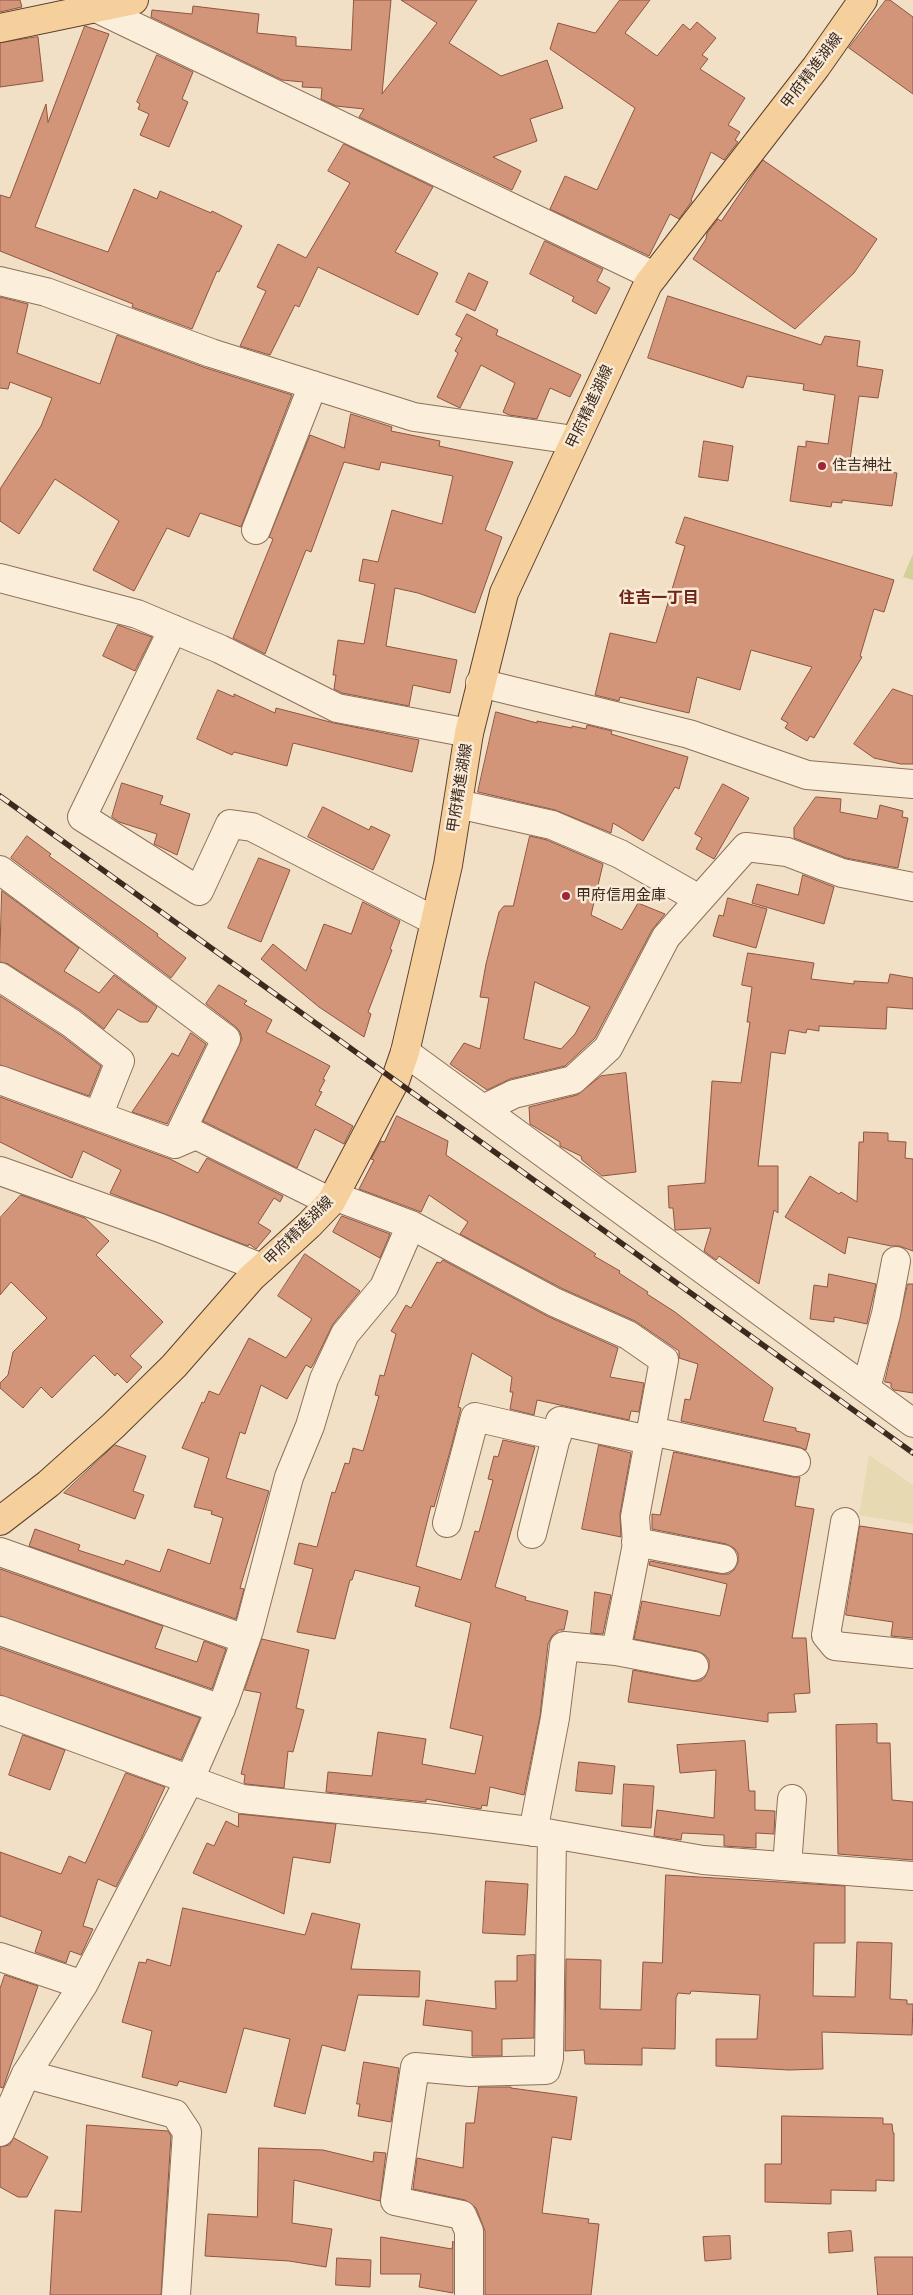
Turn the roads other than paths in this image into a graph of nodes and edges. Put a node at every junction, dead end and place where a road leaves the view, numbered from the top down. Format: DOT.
graph roads {
  1 [pos="134,0"];
  2 [pos="863,0"];
  3 [pos="66,7"];
  4 [pos="96,8"];
  5 [pos="0,28"];
  6 [pos="654,276"];
  7 [pos="0,281"];
  8 [pos="313,385"];
  9 [pos="574,440"];
  10 [pos="256,530"];
  11 [pos="0,578"];
  12 [pos="173,629"];
  13 [pos="480,684"];
  14 [pos="469,733"];
  15 [pos="913,784"];
  16 [pos="458,804"];
  17 [pos="0,870"];
  18 [pos="913,887"];
  19 [pos="699,899"];
  20 [pos="435,921"];
  21 [pos="0,977"];
  22 [pos="405,1052"];
  23 [pos="0,1080"];
  24 [pos="483,1109"];
  25 [pos="98,1116"];
  26 [pos="175,1144"];
  27 [pos="0,1171"];
  28 [pos="332,1199"];
  29 [pos="412,1225"];
  30 [pos="896,1261"];
  31 [pos="262,1268"];
  32 [pos="866,1388"];
  33 [pos="913,1423"];
  34 [pos="557,1436"];
  35 [pos="650,1436"];
  36 [pos="796,1462"];
  37 [pos="0,1521"];
  38 [pos="845,1522"];
  39 [pos="447,1523"];
  40 [pos="532,1534"];
  41 [pos="636,1542"];
  42 [pos="0,1552"];
  43 [pos="723,1558"];
  44 [pos="0,1631"];
  45 [pos="245,1639"];
  46 [pos="616,1651"];
  47 [pos="913,1654"];
  48 [pos="694,1666"];
  49 [pos="221,1709"];
  50 [pos="0,1710"];
  51 [pos="190,1779"];
  52 [pos="792,1799"];
  53 [pos="542,1833"];
  54 [pos="788,1866"];
  55 [pos="913,1876"];
  56 [pos="0,1957"];
  57 [pos="82,1985"];
  58 [pos="26,2074"];
  59 [pos="0,2132"];
  60 [pos="176,2295"];
  61 [pos="469,2295"];
  1 -- 4 [label="main road"];
  2 -- 6 [label="main road, 甲府精進湖線"];
  3 -- 4 [label="main road"];
  3 -- 5 [label="main road"];
  4 -- 6 [label="street"];
  6 -- 9 [label="main road, 甲府精進湖線"];
  7 -- 8 [label="street"];
  8 -- 9 [label="street"];
  8 -- 10 [label="street"];
  9 -- 13 [label="main road, 甲府精進湖線"];
  11 -- 12 [label="street"];
  12 -- 14 [label="street"];
  12 -- 20 [label="street"];
  13 -- 14 [label="main road, 甲府精進湖線"];
  13 -- 15 [label="street"];
  14 -- 16 [label="main road, 甲府精進湖線"];
  16 -- 19 [label="street"];
  16 -- 20 [label="main road, 甲府精進湖線"];
  17 -- 26 [label="street"];
  18 -- 19 [label="street"];
  19 -- 24 [label="street"];
  20 -- 22 [label="main road, 甲府精進湖線"];
  21 -- 25 [label="street"];
  22 -- 24 [label="street"];
  22 -- 28 [label="main road, 甲府精進湖線"];
  23 -- 25 [label="street"];
  24 -- 32 [label="street"];
  25 -- 26 [label="street"];
  26 -- 28 [label="street"];
  27 -- 31 [label="street"];
  28 -- 29 [label="street"];
  28 -- 31 [label="main road, 甲府精進湖線"];
  29 -- 35 [label="street"];
  29 -- 45 [label="street"];
  30 -- 32 [label="street"];
  31 -- 37 [label="main road, 甲府精進湖線"];
  32 -- 33 [label="street"];
  34 -- 35 [label="street"];
  34 -- 39 [label="street"];
  34 -- 40 [label="street"];
  35 -- 36 [label="street"];
  35 -- 41 [label="street"];
  38 -- 47 [label="street"];
  41 -- 43 [label="street"];
  41 -- 46 [label="street"];
  42 -- 45 [label="street"];
  44 -- 49 [label="street"];
  45 -- 49 [label="street"];
  46 -- 48 [label="street"];
  46 -- 53 [label="street"];
  49 -- 51 [label="street"];
  50 -- 51 [label="street"];
  51 -- 53 [label="street"];
  51 -- 57 [label="street"];
  52 -- 54 [label="street"];
  53 -- 54 [label="street"];
  53 -- 61 [label="street"];
  54 -- 55 [label="street"];
  56 -- 57 [label="street"];
  57 -- 58 [label="street"];
  58 -- 59 [label="street"];
  58 -- 60 [label="street"];
}
